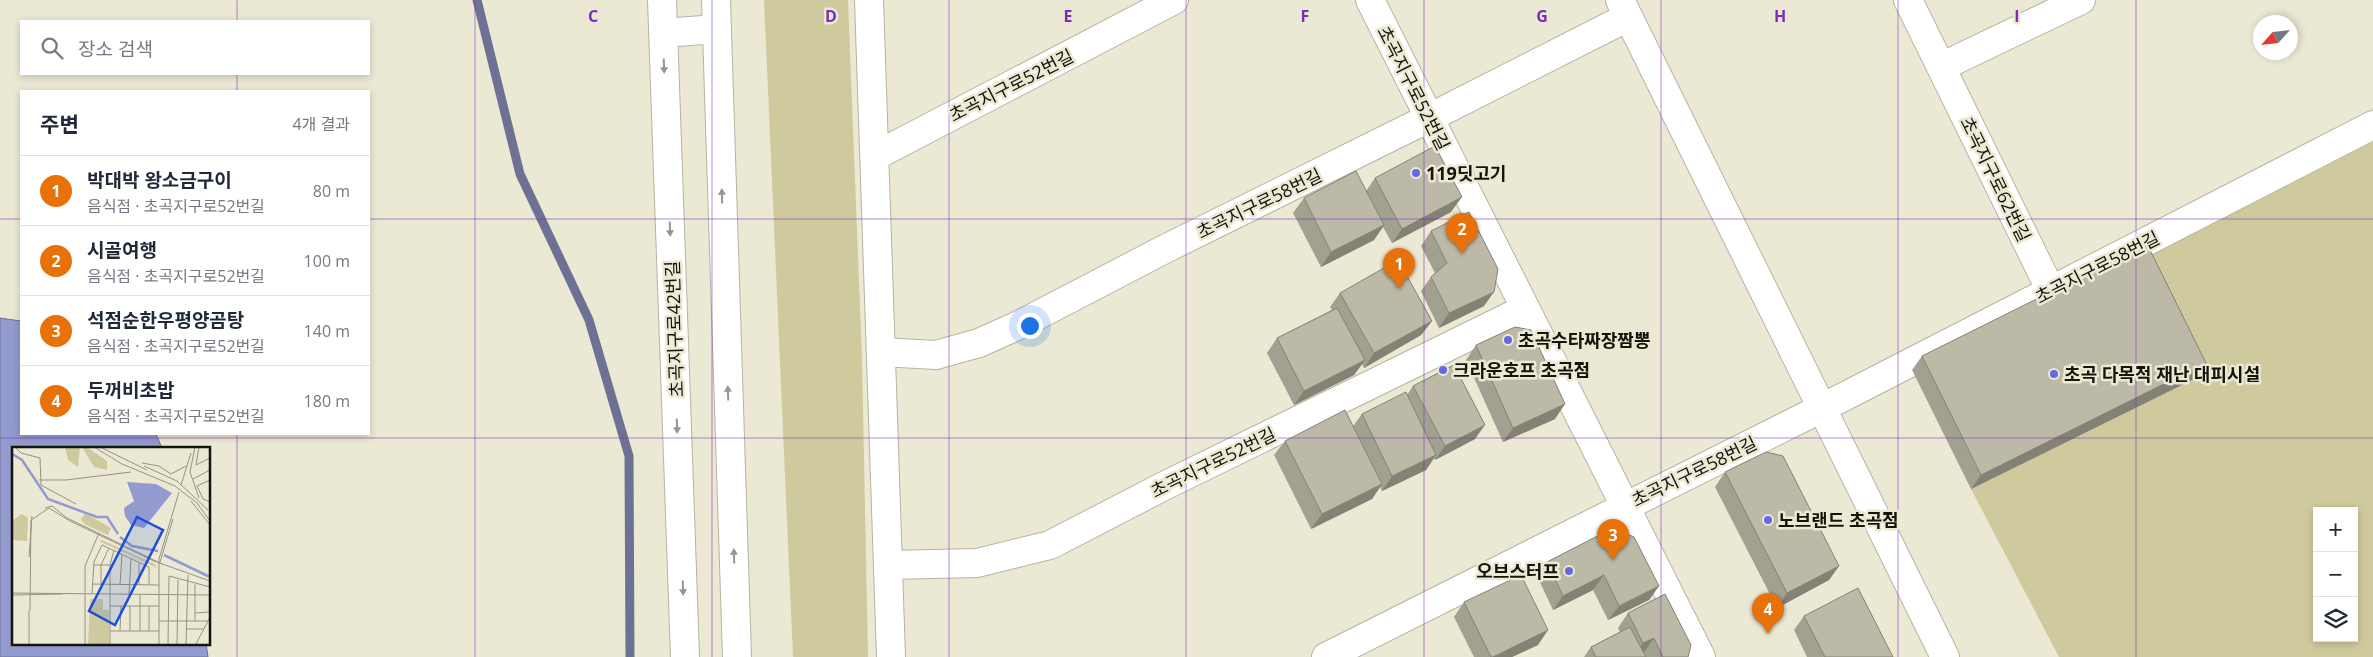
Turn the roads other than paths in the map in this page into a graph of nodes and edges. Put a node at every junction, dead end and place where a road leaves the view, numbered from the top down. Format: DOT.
graph roads {
  1 [pos="662,0"];
  2 [pos="716,0"];
  3 [pos="869,0"];
  4 [pos="1174,0"];
  5 [pos="1370,0"];
  6 [pos="1908,0"];
  7 [pos="2080,0"];
  8 [pos="1624,8"];
  9 [pos="717,29"];
  10 [pos="663,33"];
  11 [pos="1942,67"];
  12 [pos="1429,118"];
  13 [pos="2373,125"];
  14 [pos="874,156"];
  15 [pos="2051,291"];
  16 [pos="1525,309"];
  17 [pos="881,352"];
  18 [pos="1822,408"];
  19 [pos="1624,506"];
  20 [pos="888,565"];
  21 [pos="685,657"];
  22 [pos="737,657"];
  23 [pos="891,657"];
  24 [pos="1326,657"];
  25 [pos="1700,657"];
  26 [pos="1945,657"];
  1 -- 10 [label="street, 초곡지구로42번길"];
  2 -- 9 [label="street"];
  3 -- 14 [label="street"];
  4 -- 14 [label="street, 초곡지구로52번길"];
  5 -- 12 [label="street, 초곡지구로52번길"];
  6 -- 11 [label="street, 초곡지구로62번길"];
  7 -- 11 [label="street"];
  8 -- 12 [label="street, 초곡지구로58번길"];
  8 -- 18 [label="street, 초곡지구로58번길"];
  9 -- 10 [label="street"];
  22 -- 9 [label="street, one-way"];
  10 -- 21 [label="street, 초곡지구로42번길, one-way"];
  11 -- 15 [label="street, 초곡지구로62번길"];
  12 -- 16 [label="street, 초곡지구로52번길"];
  12 -- 17 [label="street, 초곡지구로58번길"];
  13 -- 15 [label="street, 초곡지구로58번길"];
  14 -- 17 [label="street"];
  15 -- 18 [label="street, 초곡지구로58번길"];
  16 -- 19 [label="street, 초곡지구로52번길"];
  16 -- 20 [label="street, 초곡지구로52번길"];
  17 -- 20 [label="street"];
  18 -- 19 [label="street, 초곡지구로58번길"];
  18 -- 26 [label="street, 초곡지구로58번길"];
  19 -- 24 [label="street, 초곡지구로58번길"];
  19 -- 25 [label="street, 초곡지구로52번길"];
  20 -- 23 [label="street"];
}
